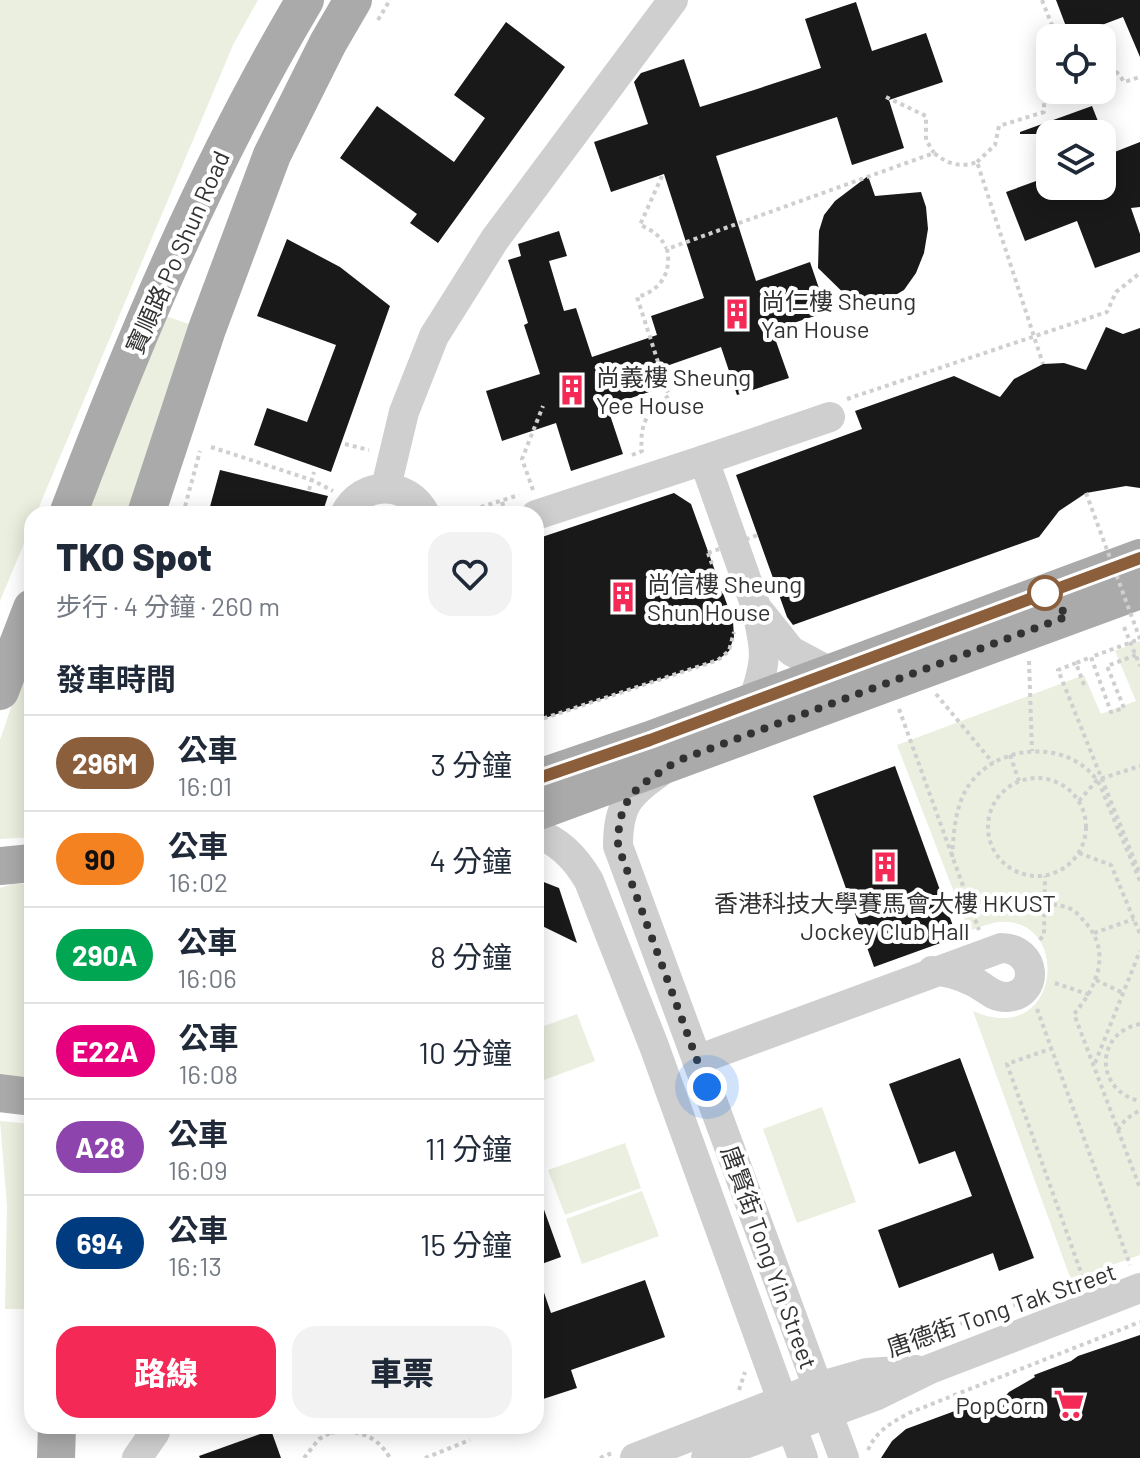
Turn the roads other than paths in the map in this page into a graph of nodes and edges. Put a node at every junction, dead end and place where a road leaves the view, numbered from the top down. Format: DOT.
graph roads {
  1 [pos="305,0"];
  2 [pos="673,0"];
  3 [pos="363,13"];
  4 [pos="830,417"];
  5 [pos="704,460"];
  6 [pos="386,487"];
  7 [pos="71,506"];
  8 [pos="149,506"];
  9 [pos="350,506"];
  10 [pos="427,506"];
  11 [pos="544,512"];
  12 [pos="1140,558"];
  13 [pos="1131,605"];
  14 [pos="745,614"];
  15 [pos="24,629"];
  16 [pos="832,673"];
  17 [pos="0,691"];
  18 [pos="753,701"];
  19 [pos="677,761"];
  20 [pos="544,776"];
  21 [pos="544,809"];
  22 [pos="544,838"];
  23 [pos="24,864"];
  24 [pos="0,866"];
  25 [pos="932,971"];
  26 [pos="697,1060"];
  27 [pos="0,1093"];
  28 [pos="24,1096"];
  29 [pos="1129,1274"];
  30 [pos="824,1399"];
  31 [pos="786,1412"];
  32 [pos="57,1434"];
  33 [pos="154,1434"];
  34 [pos="56,1458"];
  35 [pos="137,1458"];
  36 [pos="635,1458"];
  37 [pos="706,1458"];
  38 [pos="803,1458"];
  39 [pos="844,1458"];
  1 -- 7 [label="main road, 寶順路 Po Shun Road"];
  2 -- 6 [label="street"];
  3 -- 8 [label="main road, 寶順路 Po Shun Road"];
  4 -- 5 [label="street"];
  5 -- 11 [label="street"];
  5 -- 14 [label="street"];
  6 -- 9 [label="street"];
  6 -- 10 [label="street"];
  12 -- 16 [label="main road"];
  13 -- 19 [label="main road"];
  14 -- 16 [label="street"];
  14 -- 18 [label="street"];
  15 -- 17 [label="main road"];
  16 -- 18 [label="main road"];
  18 -- 20 [label="main road"];
  19 -- 21 [label="main road"];
  19 -- 26 [label="street, 唐賢街 Tong Yin Street"];
  22 -- 31 [label="street, 唐賢街 Tong Yin Street"];
  23 -- 24 [label="main road"];
  25 -- 26 [label="street"];
  26 -- 30 [label="street, 唐賢街 Tong Yin Street"];
  27 -- 28 [label="main road"];
  29 -- 30 [label="street, 唐德街 Tong Tak Street"];
  30 -- 31 [label="street, 唐德街 Tong Tak Street"];
  30 -- 39 [label="street, 唐賢街 Tong Yin Street"];
  31 -- 36 [label="street, 唐德街 Tong Tak Street"];
  31 -- 37 [label="street, 唐德街 Tong Tak Street"];
  31 -- 38 [label="street, 唐賢街 Tong Yin Street"];
  32 -- 34 [label="main road"];
  33 -- 35 [label="street"];
}
